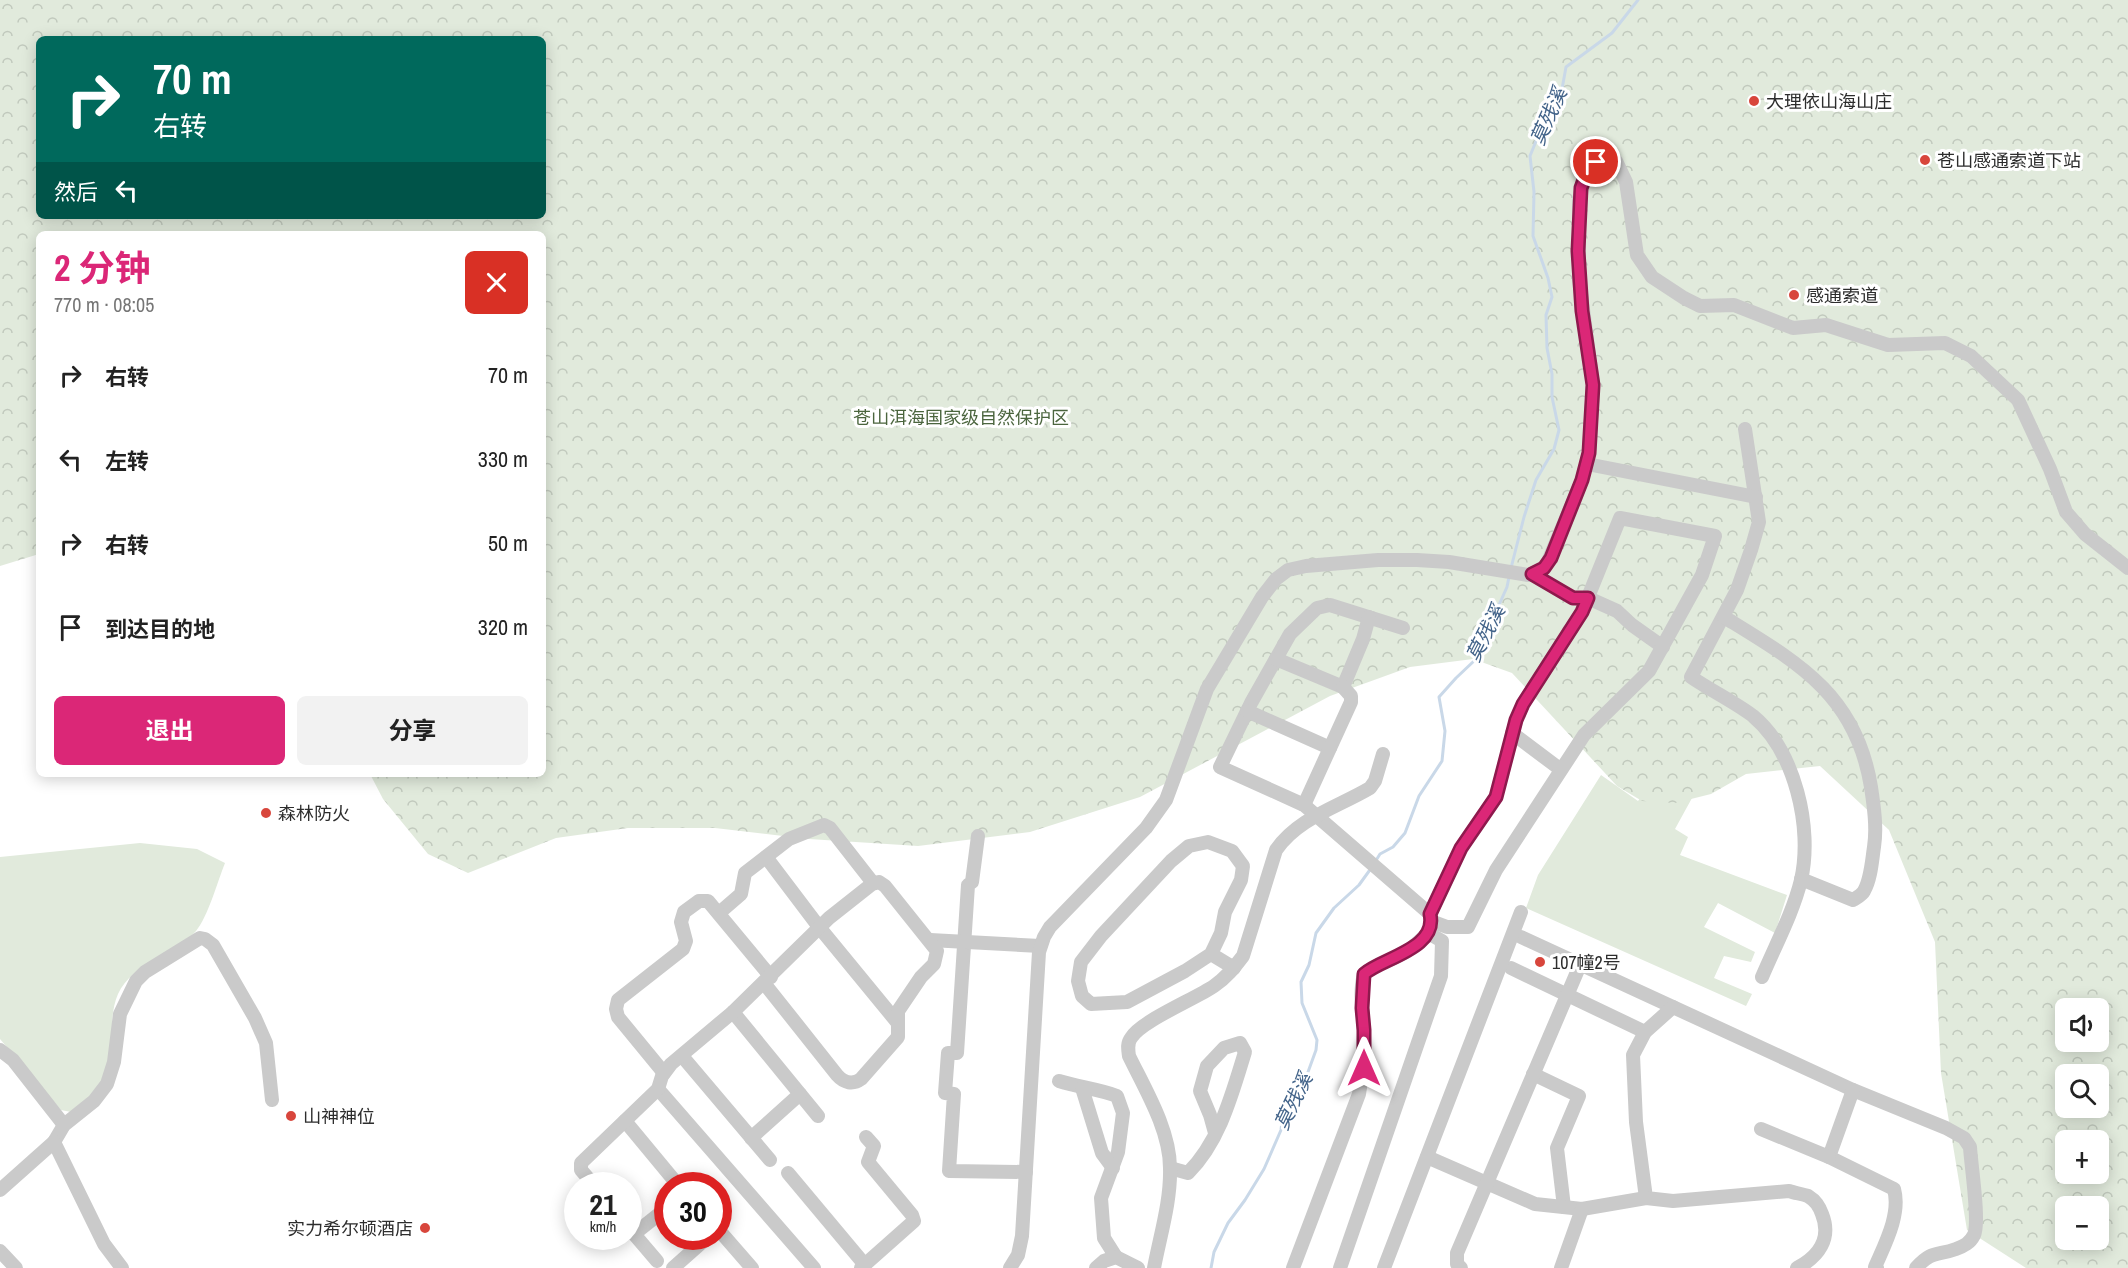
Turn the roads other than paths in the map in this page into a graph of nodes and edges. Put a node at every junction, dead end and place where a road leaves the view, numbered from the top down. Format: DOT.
graph roads {
  1 [pos="1745,429"];
  2 [pos="1587,464"];
  3 [pos="1756,497"];
  4 [pos="2128,568"];
  5 [pos="1530,574"];
  6 [pos="1588,598"];
  7 [pos="1369,617"];
  8 [pos="1724,617"];
  9 [pos="1403,628"];
  10 [pos="1663,647"];
  11 [pos="1276,659"];
  12 [pos="1343,687"];
  13 [pos="1247,711"];
  14 [pos="1512,733"];
  15 [pos="1330,748"];
  16 [pos="1383,754"];
  17 [pos="1560,769"];
  18 [pos="1304,805"];
  19 [pos="1316,817"];
  20 [pos="978,836"];
  21 [pos="766,857"];
  22 [pos="1801,879"];
  23 [pos="873,883"];
  24 [pos="1521,912"];
  25 [pos="719,913"];
  26 [pos="1430,922"];
  27 [pos="819,927"];
  28 [pos="1447,927"];
  29 [pos="1521,937"];
  30 [pos="930,940"];
  31 [pos="965,942"];
  32 [pos="1442,942"];
  33 [pos="1040,946"];
  34 [pos="1211,954"];
  35 [pos="1580,965"];
  36 [pos="1234,968"];
  37 [pos="1511,968"];
  38 [pos="1762,977"];
  39 [pos="767,980"];
  40 [pos="1567,995"];
  41 [pos="1673,1007"];
  42 [pos="733,1012"];
  43 [pos="897,1022"];
  44 [pos="1645,1032"];
  45 [pos="0,1050"];
  46 [pos="682,1056"];
  47 [pos="664,1073"];
  48 [pos="1533,1074"];
  49 [pos="1059,1081"];
  50 [pos="1082,1088"];
  51 [pos="658,1089"];
  52 [pos="1853,1090"];
  53 [pos="800,1094"];
  54 [pos="272,1100"];
  55 [pos="818,1116"];
  56 [pos="625,1121"];
  57 [pos="64,1125"];
  58 [pos="1761,1129"];
  59 [pos="1215,1133"];
  60 [pos="866,1137"];
  61 [pos="751,1138"];
  62 [pos="54,1142"];
  63 [pos="1427,1157"];
  64 [pos="1829,1157"];
  65 [pos="770,1160"];
  66 [pos="1113,1167"];
  67 [pos="1170,1168"];
  68 [pos="583,1172"];
  69 [pos="667,1172"];
  70 [pos="1026,1172"];
  71 [pos="788,1173"];
  72 [pos="1487,1182"];
  73 [pos="0,1190"];
  74 [pos="1646,1198"];
  75 [pos="1564,1207"];
  76 [pos="1582,1209"];
  77 [pos="642,1244"];
  78 [pos="732,1244"];
  79 [pos="694,1250"];
  80 [pos="0,1251"];
  81 [pos="1116,1257"];
  82 [pos="657,1261"];
  83 [pos="863,1266"];
  84 [pos="16,1268"];
  85 [pos="122,1268"];
  86 [pos="673,1268"];
  87 [pos="752,1268"];
  88 [pos="814,1268"];
  89 [pos="1010,1268"];
  90 [pos="1096,1268"];
  91 [pos="1138,1268"];
  92 [pos="1154,1268"];
  93 [pos="1293,1268"];
  94 [pos="1340,1268"];
  95 [pos="1384,1268"];
  96 [pos="1461,1268"];
  97 [pos="1561,1268"];
  98 [pos="1797,1268"];
  99 [pos="1877,1268"];
  100 [pos="1916,1268"];
  1 -- 3 [label="street"];
  2 -- 3 [label="street"];
  2 -- 4 [label="street"];
  2 -- 5 [label="street"];
  3 -- 8 [label="street"];
  5 -- 6 [label="street"];
  5 -- 33 [label="street"];
  6 -- 10 [label="street"];
  6 -- 10 [label="street"];
  6 -- 14 [label="street"];
  7 -- 9 [label="street"];
  7 -- 11 [label="street"];
  7 -- 12 [label="street"];
  8 -- 22 [label="street"];
  8 -- 22 [label="street"];
  10 -- 17 [label="street"];
  11 -- 12 [label="street"];
  11 -- 13 [label="street"];
  12 -- 15 [label="street"];
  13 -- 15 [label="street"];
  13 -- 18 [label="street"];
  14 -- 17 [label="street"];
  14 -- 26 [label="street"];
  15 -- 18 [label="street"];
  16 -- 19 [label="street"];
  17 -- 28 [label="street"];
  18 -- 19 [label="street"];
  19 -- 26 [label="street"];
  19 -- 36 [label="street"];
  20 -- 31 [label="street"];
  21 -- 23 [label="street"];
  21 -- 25 [label="street"];
  21 -- 27 [label="street"];
  22 -- 38 [label="street"];
  23 -- 27 [label="street"];
  23 -- 30 [label="street"];
  24 -- 63 [label="street"];
  25 -- 39 [label="street"];
  25 -- 47 [label="street"];
  26 -- 28 [label="street"];
  26 -- 32 [label="street"];
  26 -- 93 [label="street"];
  27 -- 39 [label="street"];
  27 -- 43 [label="street"];
  28 -- 32 [label="street"];
  29 -- 35 [label="street"];
  30 -- 31 [label="street"];
  30 -- 43 [label="street"];
  31 -- 33 [label="street"];
  31 -- 70 [label="street"];
  32 -- 94 [label="street"];
  33 -- 70 [label="street"];
  34 -- 34 [label="street"];
  34 -- 36 [label="street"];
  35 -- 40 [label="street"];
  35 -- 41 [label="street"];
  36 -- 67 [label="street"];
  37 -- 40 [label="street"];
  39 -- 42 [label="street"];
  39 -- 43 [label="street"];
  40 -- 44 [label="street"];
  40 -- 48 [label="street"];
  41 -- 44 [label="street"];
  41 -- 52 [label="street"];
  42 -- 46 [label="street"];
  42 -- 53 [label="street"];
  44 -- 74 [label="street"];
  45 -- 57 [label="street"];
  46 -- 47 [label="street"];
  46 -- 61 [label="street"];
  47 -- 51 [label="street"];
  48 -- 72 [label="street"];
  48 -- 75 [label="street"];
  49 -- 50 [label="street"];
  50 -- 66 [label="street"];
  50 -- 66 [label="street"];
  51 -- 56 [label="street"];
  51 -- 88 [label="street"];
  52 -- 64 [label="street"];
  52 -- 100 [label="street"];
  53 -- 55 [label="street"];
  53 -- 61 [label="street"];
  54 -- 57 [label="street"];
  56 -- 68 [label="street"];
  56 -- 69 [label="street"];
  57 -- 62 [label="street"];
  58 -- 64 [label="street"];
  59 -- 59 [label="street"];
  59 -- 67 [label="street"];
  60 -- 83 [label="street"];
  61 -- 65 [label="street"];
  62 -- 73 [label="street"];
  62 -- 85 [label="street"];
  63 -- 72 [label="street"];
  63 -- 95 [label="street"];
  64 -- 99 [label="street"];
  66 -- 81 [label="street"];
  67 -- 92 [label="street"];
  70 -- 89 [label="street"];
  71 -- 83 [label="street"];
  72 -- 75 [label="street"];
  72 -- 96 [label="street"];
  74 -- 76 [label="street"];
  74 -- 98 [label="street"];
  75 -- 76 [label="street"];
  76 -- 97 [label="street"];
  77 -- 82 [label="street"];
  78 -- 87 [label="street"];
  79 -- 86 [label="street"];
  80 -- 84 [label="street"];
  81 -- 90 [label="street"];
  81 -- 91 [label="street"];
}
